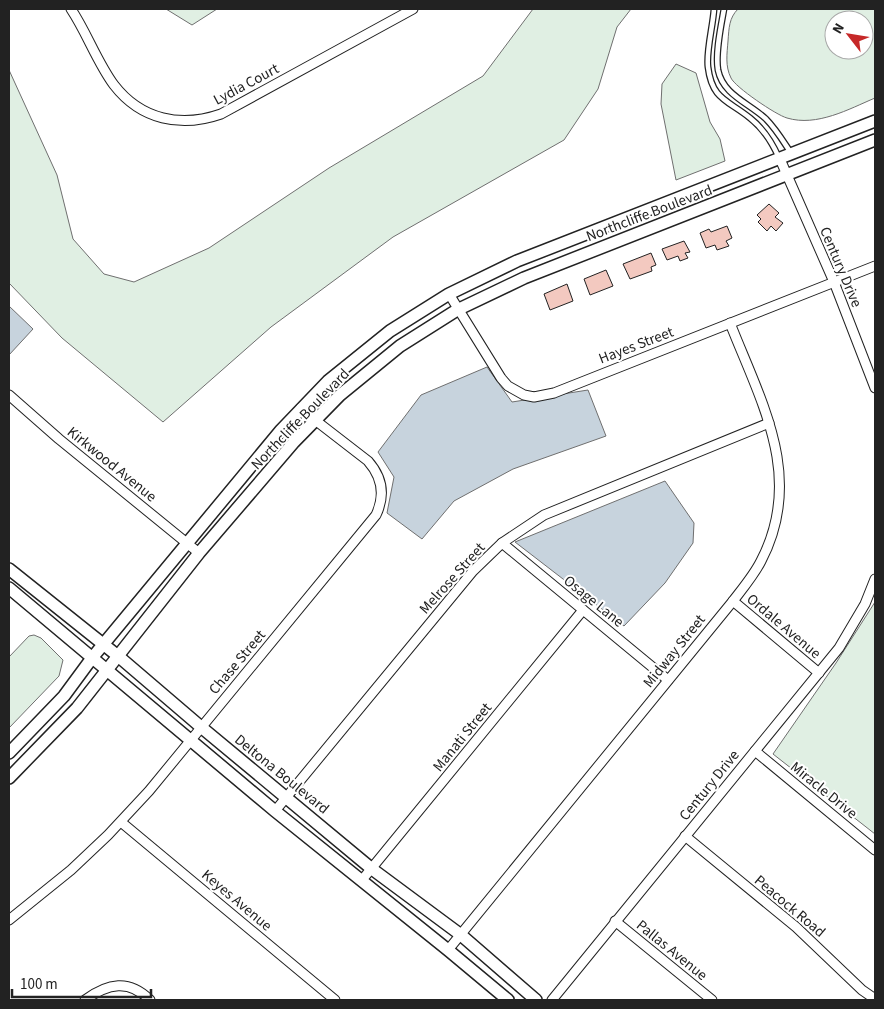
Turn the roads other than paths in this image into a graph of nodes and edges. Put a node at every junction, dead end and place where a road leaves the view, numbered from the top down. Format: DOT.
graph roads {
  1 [pos="70,9"];
  2 [pos="413,9"];
  3 [pos="714,9"];
  4 [pos="724,9"];
  5 [pos="875,121"];
  6 [pos="875,140"];
  7 [pos="792,154"];
  8 [pos="780,159"];
  9 [pos="786,175"];
  10 [pos="875,266"];
  11 [pos="834,282"];
  12 [pos="449,294"];
  13 [pos="457,310"];
  14 [pos="730,323"];
  15 [pos="874,383"];
  16 [pos="9,395"];
  17 [pos="301,408"];
  18 [pos="315,420"];
  19 [pos="769,422"];
  20 [pos="188,543"];
  21 [pos="502,544"];
  22 [pos="199,553"];
  23 [pos="9,569"];
  24 [pos="875,579"];
  25 [pos="9,588"];
  26 [pos="732,601"];
  27 [pos="583,610"];
  28 [pos="103,645"];
  29 [pos="118,656"];
  30 [pos="92,658"];
  31 [pos="106,670"];
  32 [pos="819,673"];
  33 [pos="668,680"];
  34 [pos="201,727"];
  35 [pos="190,740"];
  36 [pos="755,751"];
  37 [pos="9,753"];
  38 [pos="9,778"];
  39 [pos="286,796"];
  40 [pos="275,811"];
  41 [pos="121,822"];
  42 [pos="685,836"];
  43 [pos="875,850"];
  44 [pos="372,868"];
  45 [pos="362,880"];
  46 [pos="9,920"];
  47 [pos="616,921"];
  48 [pos="461,935"];
  49 [pos="448,950"];
  50 [pos="875,999"];
  51 [pos="85,1000"];
  52 [pos="150,1000"];
  53 [pos="335,1000"];
  54 [pos="508,1000"];
  55 [pos="536,1000"];
  56 [pos="552,1000"];
  57 [pos="712,1000"];
  1 -- 2 [label="street, Lydia Court"];
  3 -- 8 [label="lane"];
  4 -- 7 [label="lane"];
  5 -- 7 [label="main road, Northcliffe Boulevard"];
  6 -- 9 [label="main road, Northcliffe Boulevard"];
  7 -- 8 [label="main road, Northcliffe Boulevard"];
  8 -- 9 [label="street, Century Drive"];
  8 -- 12 [label="main road, Northcliffe Boulevard"];
  9 -- 11 [label="street, Century Drive"];
  9 -- 13 [label="main road, Northcliffe Boulevard"];
  10 -- 11 [label="street, Hayes Street"];
  11 -- 14 [label="street, Hayes Street"];
  11 -- 15 [label="street, Century Drive"];
  12 -- 13 [label="street, Hayes Street"];
  12 -- 17 [label="main road, Northcliffe Boulevard"];
  13 -- 14 [label="street, Hayes Street"];
  13 -- 18 [label="main road, Northcliffe Boulevard"];
  14 -- 19 [label="street, Midway Street"];
  16 -- 20 [label="street, Kirkwood Avenue"];
  17 -- 18 [label="street, Chase Street"];
  17 -- 20 [label="main road, Northcliffe Boulevard"];
  18 -- 22 [label="main road, Northcliffe Boulevard"];
  18 -- 34 [label="street, Chase Street"];
  19 -- 21 [label="street, Melrose Street"];
  19 -- 26 [label="street, Midway Street"];
  20 -- 22 [label="street, Kirkwood Avenue"];
  20 -- 28 [label="main road, Northcliffe Boulevard"];
  21 -- 27 [label="street, Osage Lane"];
  21 -- 39 [label="street, Melrose Street"];
  22 -- 29 [label="main road, Northcliffe Boulevard"];
  23 -- 28 [label="main road, Deltona Boulevard"];
  24 -- 32 [label="street, Century Drive"];
  25 -- 30 [label="main road"];
  26 -- 32 [label="street, Ordale Avenue"];
  26 -- 33 [label="street, Midway Street"];
  27 -- 33 [label="street, Osage Lane"];
  27 -- 44 [label="street, Manati Street"];
  28 -- 29 [label="main road, Deltona Boulevard"];
  28 -- 30 [label="main road, Northcliffe Boulevard"];
  29 -- 31 [label="main road, Northcliffe Boulevard"];
  29 -- 34 [label="main road, Deltona Boulevard"];
  30 -- 31 [label="main road"];
  30 -- 37 [label="main road, Northcliffe Boulevard"];
  31 -- 35 [label="main road"];
  31 -- 38 [label="main road, Northcliffe Boulevard"];
  32 -- 36 [label="street, Century Drive"];
  33 -- 48 [label="street, Midway Street"];
  34 -- 35 [label="street, Chase Street"];
  34 -- 39 [label="main road, Deltona Boulevard"];
  35 -- 40 [label="main road"];
  35 -- 41 [label="street, Chase Street"];
  36 -- 42 [label="street, Century Drive"];
  36 -- 43 [label="street, Miracle Drive"];
  39 -- 40 [label="street, Melrose Street"];
  39 -- 44 [label="main road, Deltona Boulevard"];
  40 -- 45 [label="main road"];
  41 -- 46 [label="street, Chase Street"];
  41 -- 53 [label="street, Keyes Avenue"];
  42 -- 47 [label="street, Century Drive"];
  42 -- 50 [label="street, Peacock Road"];
  44 -- 45 [label="street, Manati Street"];
  44 -- 48 [label="main road, Deltona Boulevard"];
  45 -- 49 [label="main road"];
  47 -- 56 [label="street, Century Drive"];
  47 -- 57 [label="street, Pallas Avenue"];
  48 -- 49 [label="street, Midway Street"];
  48 -- 55 [label="main road, Deltona Boulevard"];
  49 -- 54 [label="main road"];
  51 -- 52 [label="street"];
}
